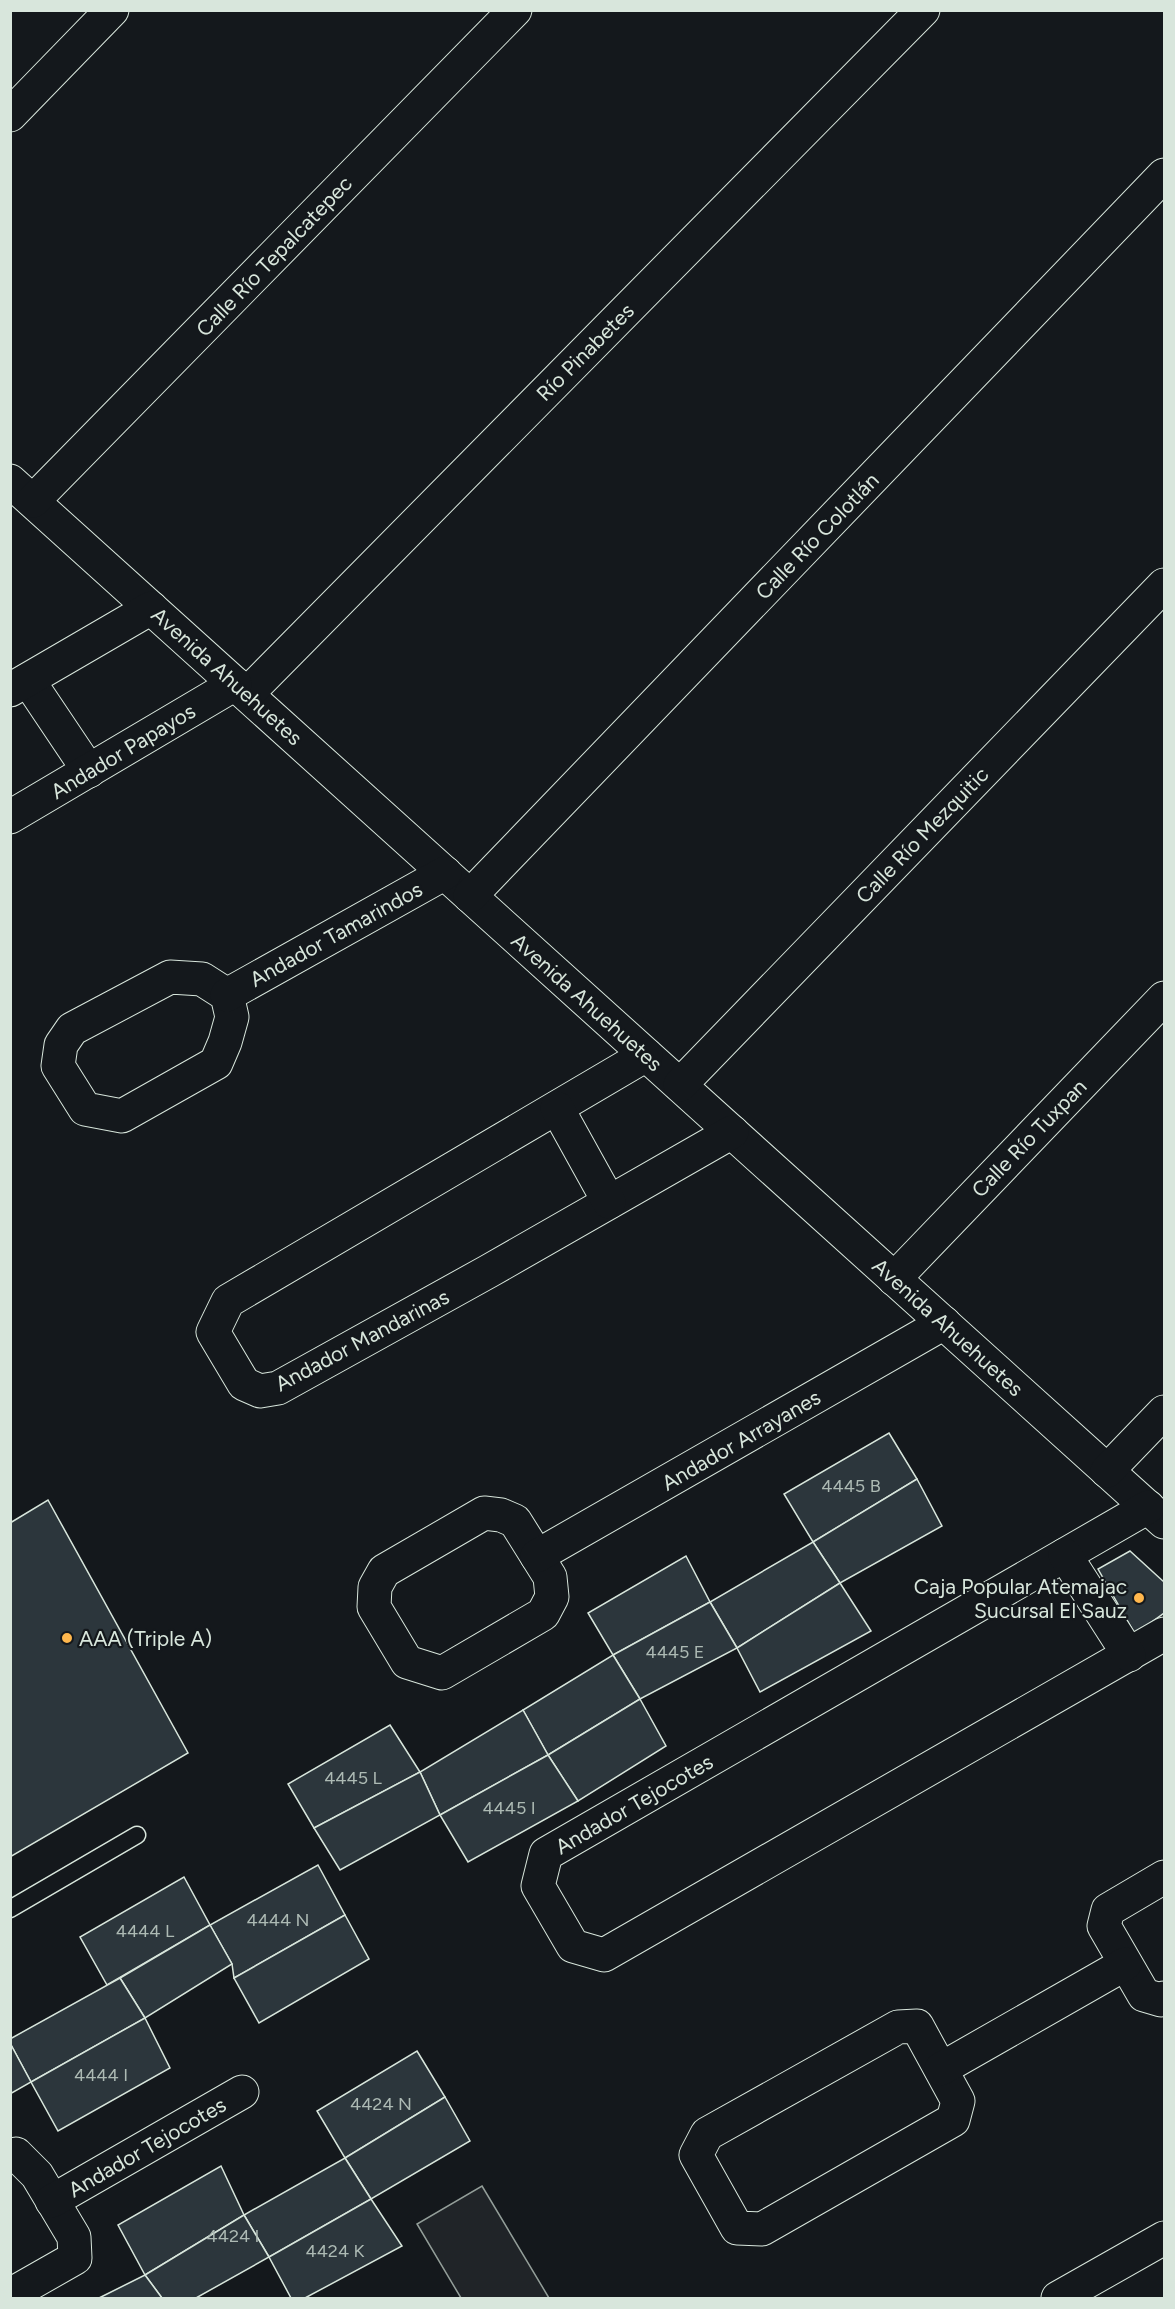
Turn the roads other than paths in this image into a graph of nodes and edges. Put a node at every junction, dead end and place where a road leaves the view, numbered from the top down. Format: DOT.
graph roads {
  1 [pos="112,10"];
  2 [pos="515,10"];
  3 [pos="923,10"];
  4 [pos="10,115"];
  5 [pos="1164,175"];
  6 [pos="22,491"];
  7 [pos="1164,585"];
  8 [pos="151,608"];
  9 [pos="19,685"];
  10 [pos="241,689"];
  11 [pos="89,771"];
  12 [pos="10,817"];
  13 [pos="445,873"];
  14 [pos="470,896"];
  15 [pos="227,994"];
  16 [pos="1164,998"];
  17 [pos="646,1055"];
  18 [pos="680,1085"];
  19 [pos="557,1108"];
  20 [pos="732,1132"];
  21 [pos="609,1202"];
  22 [pos="894,1278"];
  23 [pos="944,1323"];
  24 [pos="1164,1412"];
  25 [pos="1107,1471"];
  26 [pos="1156,1515"];
  27 [pos="1065,1555"];
  28 [pos="537,1557"];
  29 [pos="1164,1634"];
  30 [pos="1129,1655"];
  31 [pos="137,1835"];
  32 [pos="1164,1877"];
  33 [pos="10,1909"];
  34 [pos="1125,1964"];
  35 [pos="1164,1998"];
  36 [pos="941,2069"];
  37 [pos="242,2092"];
  38 [pos="10,2157"];
  39 [pos="52,2201"];
  40 [pos="1164,2238"];
  41 [pos="10,2295"];
  42 [pos="1058,2298"];
  1 -- 4 [label="street"];
  2 -- 6 [label="street, Calle Río Tepalcatepec"];
  3 -- 10 [label="street, Río Pinabetes"];
  5 -- 14 [label="street, Calle Río Colotlán"];
  6 -- 8 [label="street, Avenida Ahuehuetes"];
  7 -- 18 [label="street, Calle Río Mezquitic"];
  8 -- 9 [label="street"];
  8 -- 10 [label="street, Avenida Ahuehuetes"];
  9 -- 11 [label="street"];
  10 -- 11 [label="street, Andador Papayos"];
  10 -- 13 [label="street, Avenida Ahuehuetes"];
  11 -- 12 [label="street, Andador Papayos"];
  13 -- 14 [label="street, Avenida Ahuehuetes"];
  13 -- 15 [label="street, Andador Tamarindos"];
  14 -- 17 [label="street, Avenida Ahuehuetes"];
  15 -- 15 [label="street, Andador Tamarindos"];
  16 -- 22 [label="street, Calle Río Tuxpan"];
  17 -- 18 [label="street, Avenida Ahuehuetes"];
  17 -- 19 [label="street, Andador Mandarinas"];
  18 -- 20 [label="street, Avenida Ahuehuetes"];
  19 -- 21 [label="street"];
  19 -- 21 [label="street, Andador Mandarinas"];
  20 -- 21 [label="street, Andador Mandarinas"];
  20 -- 22 [label="street, Avenida Ahuehuetes"];
  22 -- 23 [label="street, Avenida Ahuehuetes"];
  23 -- 25 [label="street, Avenida Ahuehuetes"];
  23 -- 28 [label="street, Andador Arrayanes"];
  24 -- 25 [label="street"];
  25 -- 26 [label="street, Avenida Ahuehuetes"];
  26 -- 27 [label="street, Andador Tejocotes"];
  27 -- 30 [label="street"];
  27 -- 30 [label="street, Andador Tejocotes"];
  28 -- 28 [label="street"];
  29 -- 30 [label="street, Andador Tejocotes"];
  31 -- 33 [label="lane"];
  32 -- 34 [label="street"];
  34 -- 35 [label="street"];
  34 -- 36 [label="street"];
  36 -- 36 [label="street"];
  37 -- 39 [label="street, Andador Tejocotes"];
  38 -- 39 [label="street, Andador Tejocotes"];
  39 -- 41 [label="street, Andador Tejocotes"];
  40 -- 42 [label="street"];
}
